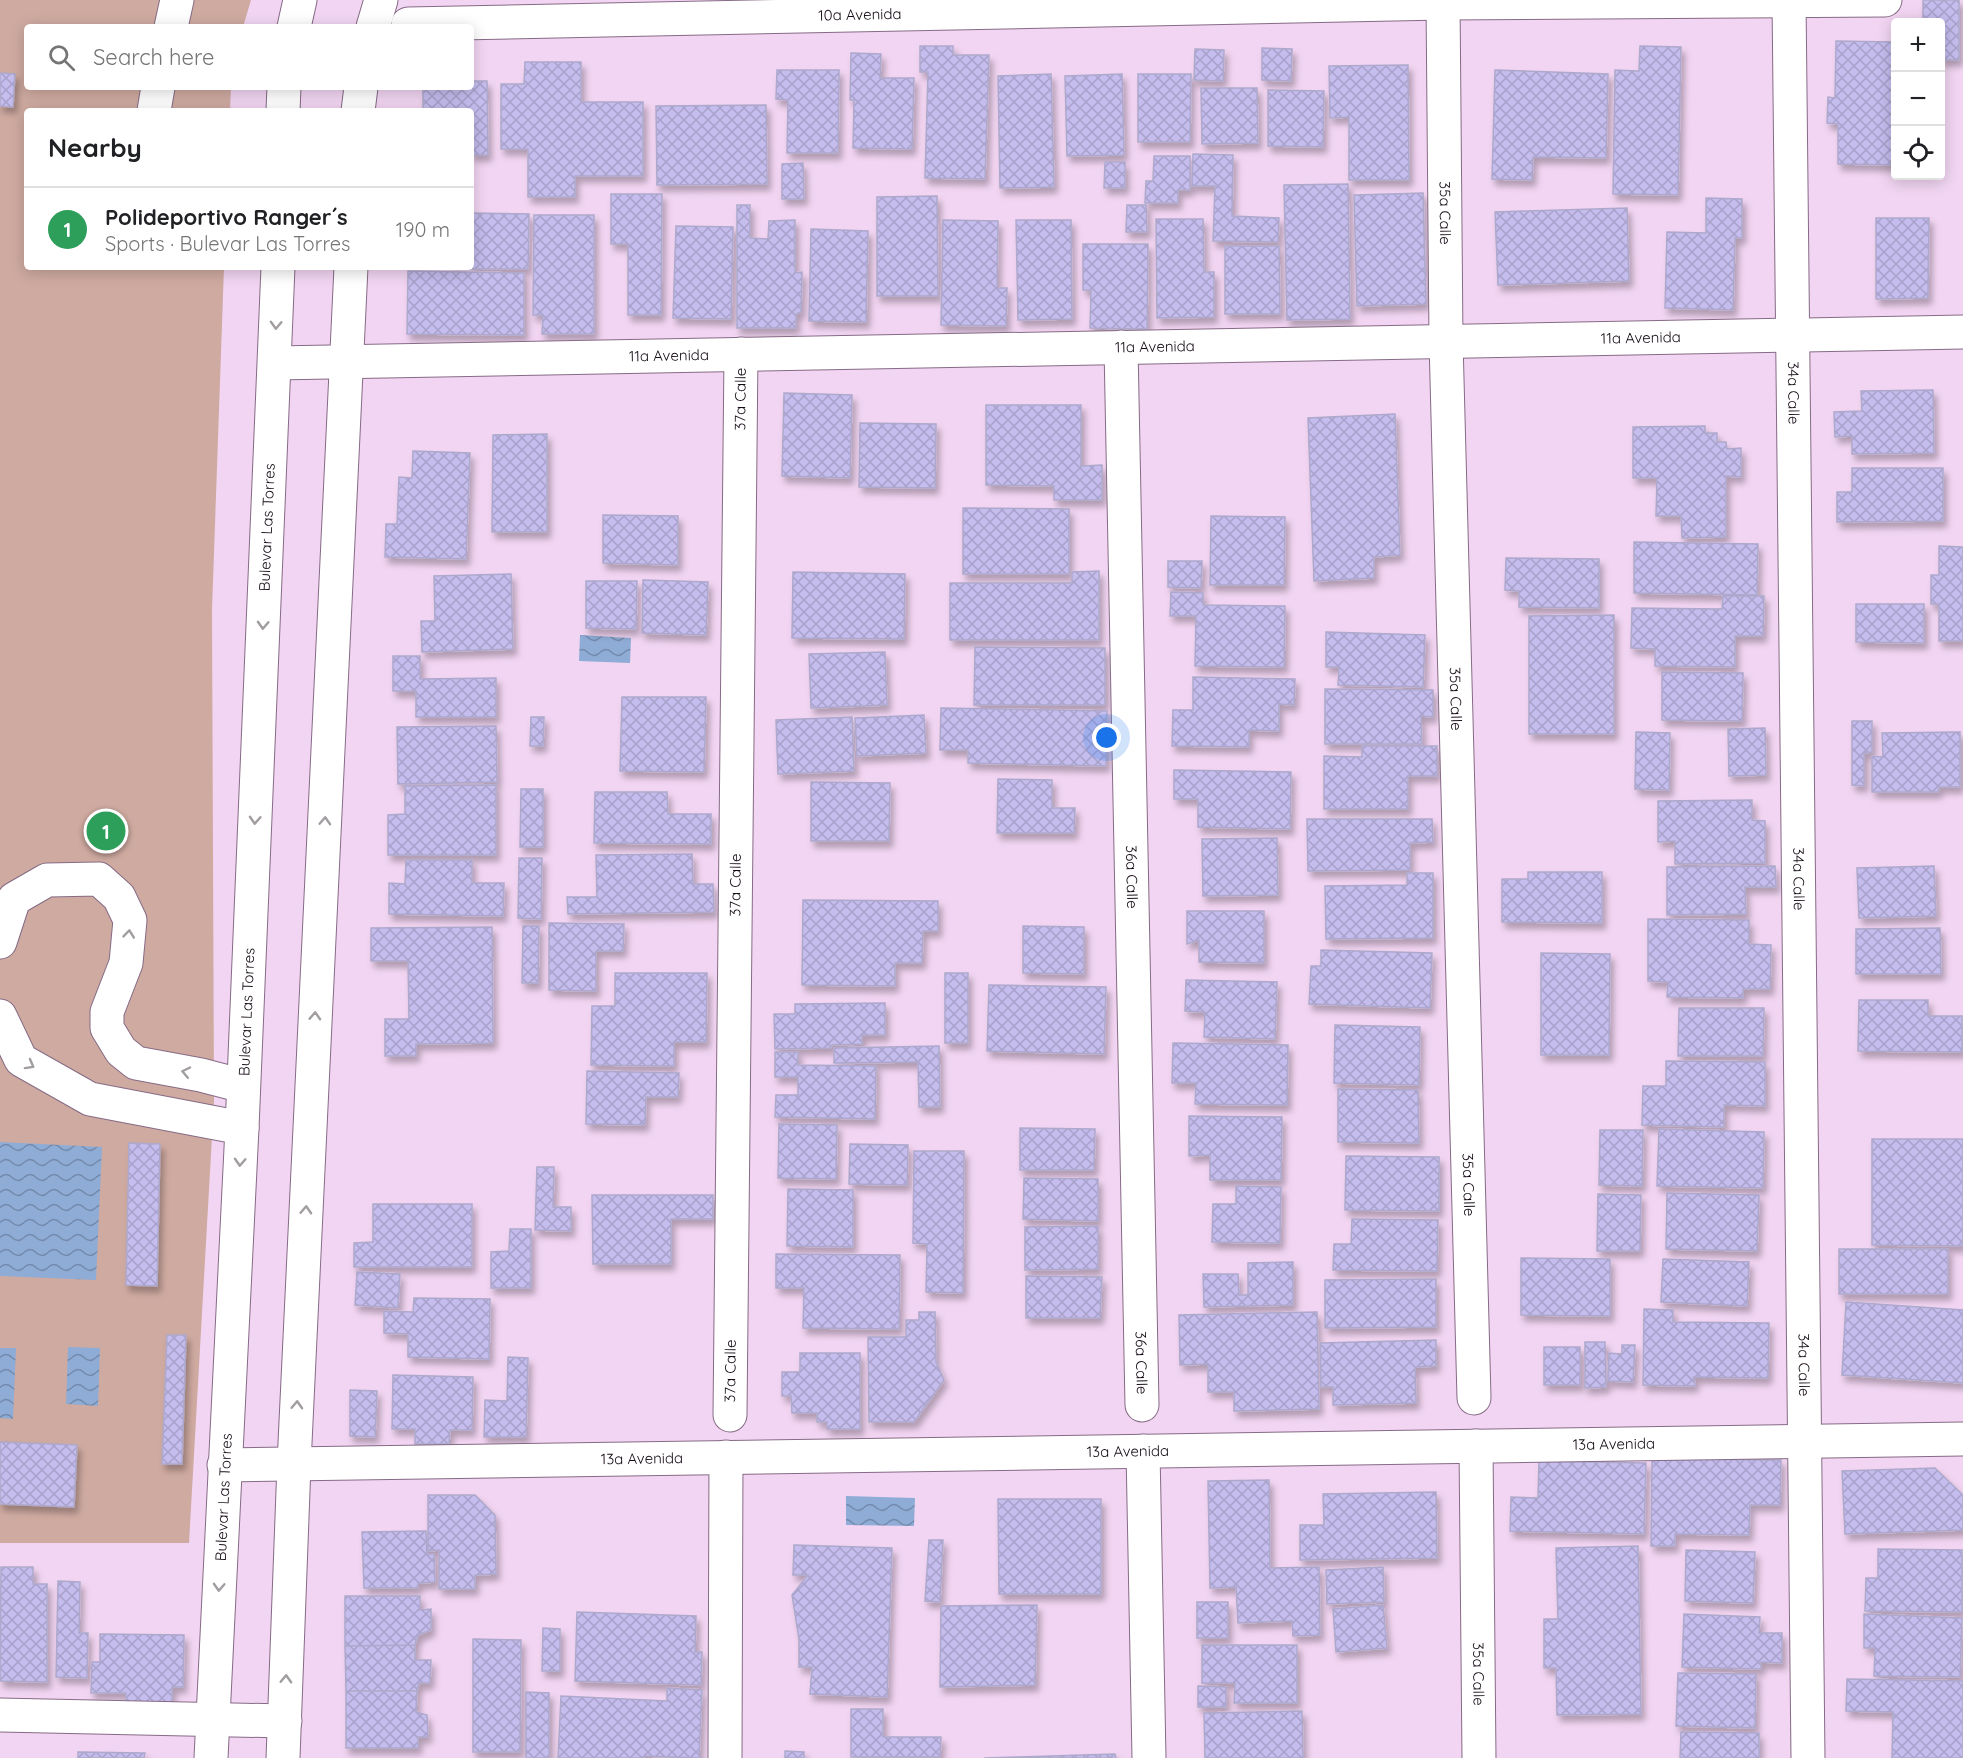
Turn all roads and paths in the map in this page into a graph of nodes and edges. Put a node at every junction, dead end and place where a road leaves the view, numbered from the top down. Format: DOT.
graph roads {
  1 [pos="177,0"];
  2 [pos="300,0"];
  3 [pos="381,0"];
  4 [pos="1789,0"];
  5 [pos="1885,0"];
  6 [pos="1443,1"];
  7 [pos="172,24"];
  8 [pos="295,24"];
  9 [pos="374,24"];
  10 [pos="408,24"];
  11 [pos="157,90"];
  12 [pos="284,90"];
  13 [pos="361,90"];
  14 [pos="154,108"];
  15 [pos="283,108"];
  16 [pos="358,108"];
  17 [pos="278,270"];
  18 [pos="351,270"];
  19 [pos="1963,332"];
  20 [pos="1792,335"];
  21 [pos="1446,341"];
  22 [pos="1121,347"];
  23 [pos="741,354"];
  24 [pos="346,362"];
  25 [pos="275,363"];
  26 [pos="0,942"];
  27 [pos="0,1017"];
  28 [pos="243,1086"];
  29 [pos="242,1128"];
  30 [pos="1474,1398"];
  31 [pos="1142,1405"];
  32 [pos="730,1416"];
  33 [pos="1963,1438"];
  34 [pos="1805,1441"];
  35 [pos="1476,1446"];
  36 [pos="1143,1451"];
  37 [pos="726,1457"];
  38 [pos="294,1464"];
  39 [pos="224,1465"];
  40 [pos="0,1715"];
  41 [pos="213,1718"];
  42 [pos="285,1721"];
  43 [pos="211,1758"];
  44 [pos="283,1758"];
  45 [pos="725,1758"];
  46 [pos="1149,1758"];
  47 [pos="1479,1758"];
  48 [pos="1808,1758"];
  1 -- 7 [label="street"];
  2 -- 8 [label="street"];
  3 -- 9 [label="street"];
  4 -- 5 [label="street, 10a Avenida"];
  4 -- 6 [label="street, 10a Avenida"];
  4 -- 20 [label="street, 34a Calle"];
  6 -- 10 [label="street, 10a Avenida"];
  6 -- 21 [label="street, 35a Calle"];
  11 -- 14 [label="street"];
  12 -- 15 [label="street"];
  13 -- 16 [label="street"];
  17 -- 25 [label="street, Bulevar Las Torres, one-way"];
  18 -- 24 [label="street"];
  19 -- 20 [label="street, 11a Avenida"];
  20 -- 21 [label="street, 11a Avenida"];
  20 -- 34 [label="street, 34a Calle"];
  21 -- 22 [label="street, 11a Avenida"];
  21 -- 30 [label="street, 35a Calle"];
  22 -- 23 [label="street, 11a Avenida"];
  22 -- 31 [label="street, 36a Calle"];
  23 -- 24 [label="street, 11a Avenida"];
  23 -- 32 [label="street, 37a Calle"];
  24 -- 25 [label="street, 11a Avenida"];
  38 -- 24 [label="street, one-way"];
  25 -- 28 [label="street, Bulevar Las Torres, one-way"];
  28 -- 26 [label="street, one-way"];
  27 -- 29 [label="street, one-way"];
  28 -- 29 [label="street, Bulevar Las Torres"];
  29 -- 39 [label="street, Bulevar Las Torres, one-way"];
  33 -- 34 [label="street, 13a Avenida"];
  34 -- 35 [label="street, 13a Avenida"];
  34 -- 48 [label="street, 34a Calle"];
  35 -- 36 [label="street, 13a Avenida"];
  35 -- 47 [label="street, 35a Calle"];
  36 -- 37 [label="street, 13a Avenida"];
  36 -- 46 [label="street"];
  37 -- 38 [label="street, 13a Avenida"];
  37 -- 45 [label="street"];
  38 -- 39 [label="street, 13a Avenida"];
  42 -- 38 [label="street, one-way"];
  39 -- 41 [label="street, Bulevar Las Torres, one-way"];
  40 -- 41 [label="street"];
  41 -- 42 [label="street"];
  41 -- 43 [label="street, Bulevar Las Torres"];
  42 -- 44 [label="street"];
}
